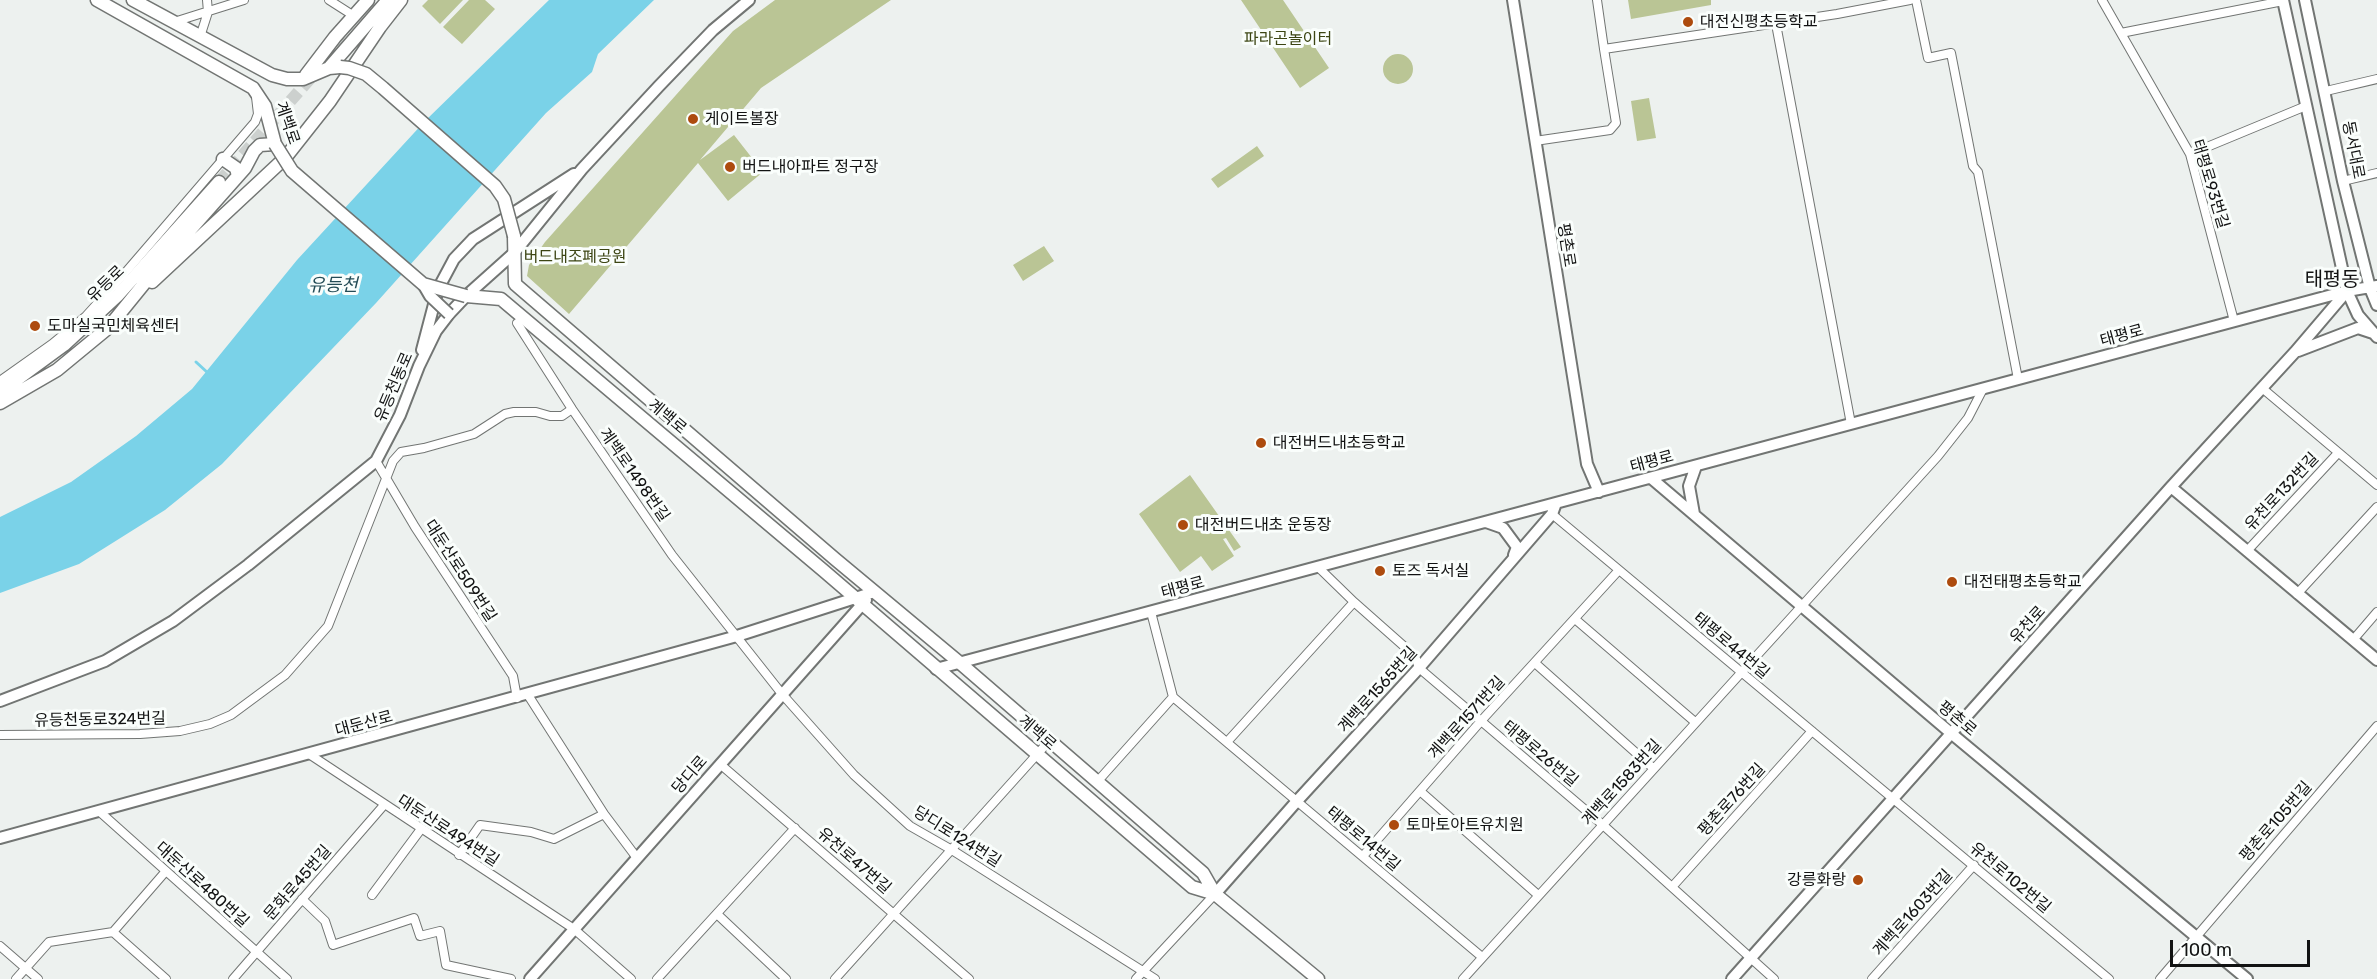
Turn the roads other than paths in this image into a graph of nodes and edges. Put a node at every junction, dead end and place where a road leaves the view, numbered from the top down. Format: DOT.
graph roads {
  1 [pos="97,0"];
  2 [pos="133,0"];
  3 [pos="207,0"];
  4 [pos="244,0"];
  5 [pos="329,0"];
  6 [pos="368,0"];
  7 [pos="379,0"];
  8 [pos="388,0"];
  9 [pos="401,0"];
  10 [pos="749,0"];
  11 [pos="1513,0"];
  12 [pos="1597,0"];
  13 [pos="1910,0"];
  14 [pos="1916,0"];
  15 [pos="2102,0"];
  16 [pos="2305,0"];
  17 [pos="2283,1"];
  18 [pos="207,12"];
  19 [pos="354,16"];
  20 [pos="173,22"];
  21 [pos="1776,24"];
  22 [pos="2121,33"];
  23 [pos="200,37"];
  24 [pos="345,39"];
  25 [pos="330,44"];
  26 [pos="1604,49"];
  27 [pos="343,53"];
  28 [pos="334,68"];
  29 [pos="303,79"];
  30 [pos="2377,79"];
  31 [pos="253,88"];
  32 [pos="2325,91"];
  33 [pos="2306,106"];
  34 [pos="1535,141"];
  35 [pos="275,144"];
  36 [pos="2190,154"];
  37 [pos="223,159"];
  38 [pos="582,169"];
  39 [pos="2377,172"];
  40 [pos="238,176"];
  41 [pos="2343,181"];
  42 [pos="219,182"];
  43 [pos="514,253"];
  44 [pos="423,284"];
  45 [pos="2374,287"];
  46 [pos="2347,291"];
  47 [pos="466,296"];
  48 [pos="131,301"];
  49 [pos="2377,305"];
  50 [pos="449,315"];
  51 [pos="2234,321"];
  52 [pos="517,323"];
  53 [pos="2375,335"];
  54 [pos="2295,352"];
  55 [pos="419,366"];
  56 [pos="2018,379"];
  57 [pos="0,381"];
  58 [pos="2262,388"];
  59 [pos="1983,389"];
  60 [pos="0,392"];
  61 [pos="0,403"];
  62 [pos="572,409"];
  63 [pos="1851,424"];
  64 [pos="2338,453"];
  65 [pos="376,461"];
  66 [pos="1695,466"];
  67 [pos="1651,478"];
  68 [pos="387,479"];
  69 [pos="2377,485"];
  70 [pos="2171,487"];
  71 [pos="1599,492"];
  72 [pos="2377,507"];
  73 [pos="1554,508"];
  74 [pos="1694,514"];
  75 [pos="1485,522"];
  76 [pos="2247,551"];
  77 [pos="1513,558"];
  78 [pos="1318,567"];
  79 [pos="1619,570"];
  80 [pos="874,592"];
  81 [pos="2297,594"];
  82 [pos="859,602"];
  83 [pos="1354,602"];
  84 [pos="1803,607"];
  85 [pos="1151,612"];
  86 [pos="2377,612"];
  87 [pos="1575,619"];
  88 [pos="736,636"];
  89 [pos="2353,640"];
  90 [pos="2377,660"];
  91 [pos="960,663"];
  92 [pos="1535,663"];
  93 [pos="1419,668"];
  94 [pos="936,669"];
  95 [pos="1741,671"];
  96 [pos="782,694"];
  97 [pos="522,696"];
  98 [pos="1173,697"];
  99 [pos="0,700"];
  100 [pos="1481,721"];
  101 [pos="1695,722"];
  102 [pos="2377,726"];
  103 [pos="1812,731"];
  104 [pos="1952,734"];
  105 [pos="0,735"];
  106 [pos="1050,740"];
  107 [pos="1227,742"];
  108 [pos="309,754"];
  109 [pos="1036,754"];
  110 [pos="720,764"];
  111 [pos="1653,768"];
  112 [pos="1097,782"];
  113 [pos="1420,791"];
  114 [pos="1894,798"];
  115 [pos="1297,801"];
  116 [pos="384,805"];
  117 [pos="100,812"];
  118 [pos="604,814"];
  119 [pos="1603,825"];
  120 [pos="795,828"];
  121 [pos="421,829"];
  122 [pos="0,838"];
  123 [pos="952,850"];
  124 [pos="459,855"];
  125 [pos="1363,856"];
  126 [pos="638,858"];
  127 [pos="1974,865"];
  128 [pos="166,871"];
  129 [pos="1672,887"];
  130 [pos="1215,894"];
  131 [pos="372,895"];
  132 [pos="1538,895"];
  133 [pos="302,899"];
  134 [pos="717,914"];
  135 [pos="894,914"];
  136 [pos="574,929"];
  137 [pos="114,932"];
  138 [pos="2196,936"];
  139 [pos="0,946"];
  140 [pos="256,952"];
  141 [pos="1482,957"];
  142 [pos="1750,958"];
  143 [pos="25,968"];
  144 [pos="1143,972"];
  145 [pos="2103,977"];
  146 [pos="16,979"];
  147 [pos="38,979"];
  148 [pos="166,979"];
  149 [pos="233,979"];
  150 [pos="287,979"];
  151 [pos="511,979"];
  152 [pos="531,979"];
  153 [pos="631,979"];
  154 [pos="657,979"];
  155 [pos="786,979"];
  156 [pos="835,979"];
  157 [pos="969,979"];
  158 [pos="1136,979"];
  159 [pos="1155,979"];
  160 [pos="1318,979"];
  161 [pos="1463,979"];
  162 [pos="1732,979"];
  163 [pos="1774,979"];
  164 [pos="1872,979"];
  165 [pos="2160,979"];
  166 [pos="2247,979"];
  1 -- 31 [label="main road, 계백로"];
  2 -- 20 [label="main road, 계백로"];
  3 -- 18 [label="street"];
  4 -- 18 [label="street"];
  5 -- 19 [label="street"];
  6 -- 19 [label="main road"];
  7 -- 24 [label="main road"];
  8 -- 27 [label="main road"];
  9 -- 48 [label="main road"];
  10 -- 38 [label="main road, 유등천동로"];
  11 -- 34 [label="main road, 평촌로"];
  12 -- 26 [label="street"];
  13 -- 21 [label="street"];
  14 -- 56 [label="street"];
  15 -- 22 [label="street, 태평로93번길"];
  16 -- 32 [label="main road, 동서대로"];
  17 -- 22 [label="street"];
  17 -- 33 [label="main road"];
  18 -- 20 [label="street"];
  18 -- 23 [label="street"];
  19 -- 25 [label="main road"];
  20 -- 23 [label="main road, 계백로"];
  21 -- 26 [label="street"];
  21 -- 63 [label="street"];
  22 -- 36 [label="street, 태평로93번길"];
  23 -- 29 [label="main road, 계백로"];
  25 -- 27 [label="main road"];
  25 -- 29 [label="main road"];
  26 -- 34 [label="street"];
  27 -- 28 [label="main road"];
  28 -- 29 [label="main road, 계백로"];
  28 -- 43 [label="main road, 계백로, bridge"];
  30 -- 32 [label="street"];
  31 -- 35 [label="main road, 계백로"];
  31 -- 37 [label="street"];
  32 -- 41 [label="main road, 동서대로"];
  33 -- 36 [label="street"];
  33 -- 46 [label="main road"];
  34 -- 71 [label="main road, 평촌로"];
  35 -- 40 [label="main road"];
  35 -- 44 [label="main road, 계백로, bridge"];
  36 -- 51 [label="street, 태평로93번길"];
  37 -- 40 [label="main road"];
  37 -- 57 [label="street"];
  38 -- 43 [label="main road, 유등천동로"];
  38 -- 55 [label="main road"];
  39 -- 41 [label="street"];
  40 -- 48 [label="main road"];
  41 -- 45 [label="main road, 동서대로"];
  42 -- 60 [label="main road, 유등로"];
  43 -- 47 [label="main road, 유등천동로"];
  43 -- 80 [label="main road, 계백로"];
  44 -- 47 [label="main road, 계백로, bridge"];
  44 -- 50 [label="main road, bridge"];
  45 -- 46 [label="main road, 태평로"];
  45 -- 49 [label="main road, 동서대로"];
  46 -- 51 [label="main road, 태평로"];
  46 -- 53 [label="main road"];
  46 -- 54 [label="main road, 유천로"];
  47 -- 50 [label="main road, 유등천동로"];
  47 -- 82 [label="main road, 계백로"];
  48 -- 61 [label="main road, 유등로"];
  50 -- 55 [label="main road, 유등천동로"];
  51 -- 56 [label="main road, 태평로"];
  52 -- 62 [label="street, 계백로1498번길"];
  53 -- 54 [label="main road"];
  54 -- 58 [label="main road, 유천로"];
  55 -- 65 [label="main road, 유등천동로"];
  56 -- 59 [label="main road, 태평로"];
  58 -- 64 [label="street"];
  58 -- 70 [label="main road, 유천로"];
  59 -- 63 [label="main road, 태평로"];
  59 -- 84 [label="street, 계백로1583번길"];
  62 -- 68 [label="street, 유등천동로324번길"];
  62 -- 88 [label="street, 계백로1498번길"];
  63 -- 66 [label="main road, 태평로"];
  64 -- 69 [label="street"];
  64 -- 76 [label="street, 유천로132번길"];
  65 -- 68 [label="street, 대둔산로509번길"];
  65 -- 99 [label="main road, 유등천동로"];
  66 -- 67 [label="main road, 태평로"];
  66 -- 74 [label="main road"];
  67 -- 71 [label="main road, 태평로"];
  67 -- 74 [label="main road, 평촌로"];
  68 -- 97 [label="street, 대둔산로509번길"];
  68 -- 105 [label="street, 유등천동로324번길"];
  70 -- 76 [label="main road, 유천로132번길"];
  70 -- 104 [label="main road, 유천로"];
  71 -- 73 [label="main road, 태평로"];
  72 -- 81 [label="street"];
  73 -- 75 [label="main road, 태평로"];
  73 -- 77 [label="main road, 계백로1565번길"];
  73 -- 79 [label="street, 태평로44번길"];
  74 -- 84 [label="main road, 평촌로"];
  75 -- 77 [label="main road"];
  75 -- 78 [label="main road, 태평로"];
  76 -- 81 [label="main road, 유천로132번길"];
  77 -- 93 [label="main road, 계백로1565번길"];
  78 -- 83 [label="street, 태평로26번길"];
  78 -- 85 [label="main road, 태평로"];
  79 -- 87 [label="street, 계백로1571번길"];
  79 -- 95 [label="street, 태평로44번길"];
  80 -- 82 [label="main road, 당디로"];
  80 -- 91 [label="main road, 계백로"];
  81 -- 89 [label="main road, 유천로132번길"];
  82 -- 88 [label="main road, 대둔산로"];
  82 -- 94 [label="main road, 계백로"];
  82 -- 96 [label="main road, 당디로"];
  83 -- 93 [label="street, 태평로26번길"];
  83 -- 107 [label="street"];
  84 -- 95 [label="street, 계백로1583번길"];
  84 -- 104 [label="main road, 평촌로"];
  85 -- 91 [label="main road, 태평로"];
  85 -- 98 [label="street"];
  86 -- 89 [label="street"];
  87 -- 92 [label="street, 계백로1571번길"];
  87 -- 101 [label="street"];
  88 -- 96 [label="street"];
  88 -- 97 [label="main road, 대둔산로"];
  89 -- 90 [label="main road, 유천로132번길"];
  91 -- 94 [label="main road, 태평로"];
  91 -- 106 [label="main road, 계백로"];
  92 -- 100 [label="street, 계백로1571번길"];
  92 -- 111 [label="street"];
  93 -- 100 [label="street, 태평로26번길"];
  93 -- 115 [label="main road, 계백로1565번길"];
  94 -- 109 [label="main road, 계백로"];
  95 -- 101 [label="street, 계백로1583번길"];
  95 -- 103 [label="street, 태평로44번길"];
  96 -- 110 [label="main road, 당디로"];
  96 -- 123 [label="street, 당디로124번길"];
  97 -- 108 [label="main road, 대둔산로"];
  97 -- 118 [label="street, 대둔산로509번길"];
  98 -- 107 [label="street, 태평로14번길"];
  98 -- 112 [label="street"];
  100 -- 113 [label="street, 계백로1571번길"];
  100 -- 119 [label="street, 태평로26번길"];
  101 -- 111 [label="street, 계백로1583번길"];
  102 -- 138 [label="street, 평촌로105번길"];
  103 -- 114 [label="street, 태평로44번길"];
  103 -- 129 [label="street, 평촌로76번길"];
  104 -- 114 [label="main road, 유천로"];
  104 -- 138 [label="main road, 평촌로"];
  106 -- 109 [label="street"];
  106 -- 112 [label="main road, 계백로"];
  107 -- 115 [label="street, 태평로14번길"];
  108 -- 116 [label="street, 대둔산로494번길"];
  108 -- 117 [label="main road, 대둔산로"];
  109 -- 123 [label="street"];
  109 -- 130 [label="main road, 계백로"];
  110 -- 120 [label="street, 유천로47번길"];
  110 -- 126 [label="main road, 당디로"];
  111 -- 119 [label="street, 계백로1583번길"];
  112 -- 130 [label="main road, 계백로"];
  113 -- 125 [label="street, 계백로1571번길"];
  113 -- 132 [label="street"];
  114 -- 127 [label="street, 유천로102번길"];
  114 -- 142 [label="main road, 유천로"];
  115 -- 125 [label="street, 태평로14번길"];
  115 -- 130 [label="main road, 계백로1565번길"];
  116 -- 121 [label="street, 대둔산로494번길"];
  116 -- 133 [label="street, 문화로45번길"];
  117 -- 122 [label="main road, 대둔산로"];
  117 -- 128 [label="street, 대둔산로480번길"];
  118 -- 124 [label="street"];
  118 -- 126 [label="street, 대둔산로509번길"];
  119 -- 129 [label="street, 태평로26번길"];
  119 -- 132 [label="street, 계백로1583번길"];
  120 -- 134 [label="street"];
  120 -- 135 [label="street, 유천로47번길"];
  121 -- 124 [label="street, 대둔산로494번길"];
  121 -- 131 [label="street"];
  123 -- 135 [label="street"];
  123 -- 144 [label="street, 당디로124번길"];
  124 -- 136 [label="street, 대둔산로494번길"];
  125 -- 141 [label="street, 태평로14번길"];
  126 -- 136 [label="main road, 당디로"];
  127 -- 145 [label="street, 유천로102번길"];
  127 -- 164 [label="street, 계백로1603번길"];
  128 -- 137 [label="street"];
  128 -- 140 [label="street, 대둔산로480번길"];
  129 -- 142 [label="street, 태평로26번길"];
  130 -- 144 [label="street"];
  130 -- 160 [label="main road, 계백로"];
  132 -- 141 [label="street, 계백로1583번길"];
  133 -- 140 [label="street, 문화로45번길"];
  133 -- 151 [label="street"];
  134 -- 154 [label="street"];
  134 -- 155 [label="street"];
  135 -- 156 [label="street"];
  135 -- 157 [label="street, 유천로47번길"];
  136 -- 152 [label="main road, 당디로"];
  136 -- 153 [label="street, 대둔산로494번길"];
  137 -- 143 [label="street"];
  137 -- 148 [label="street"];
  138 -- 165 [label="street, 평촌로105번길"];
  138 -- 166 [label="main road, 평촌로"];
  139 -- 143 [label="street"];
  140 -- 149 [label="street, 문화로45번길"];
  140 -- 150 [label="street, 대둔산로480번길"];
  141 -- 161 [label="street, 계백로1583번길"];
  142 -- 162 [label="main road, 유천로"];
  142 -- 163 [label="street, 태평로26번길"];
  143 -- 146 [label="street"];
  143 -- 147 [label="street"];
  144 -- 158 [label="street"];
  144 -- 159 [label="street, 당디로124번길"];
}
